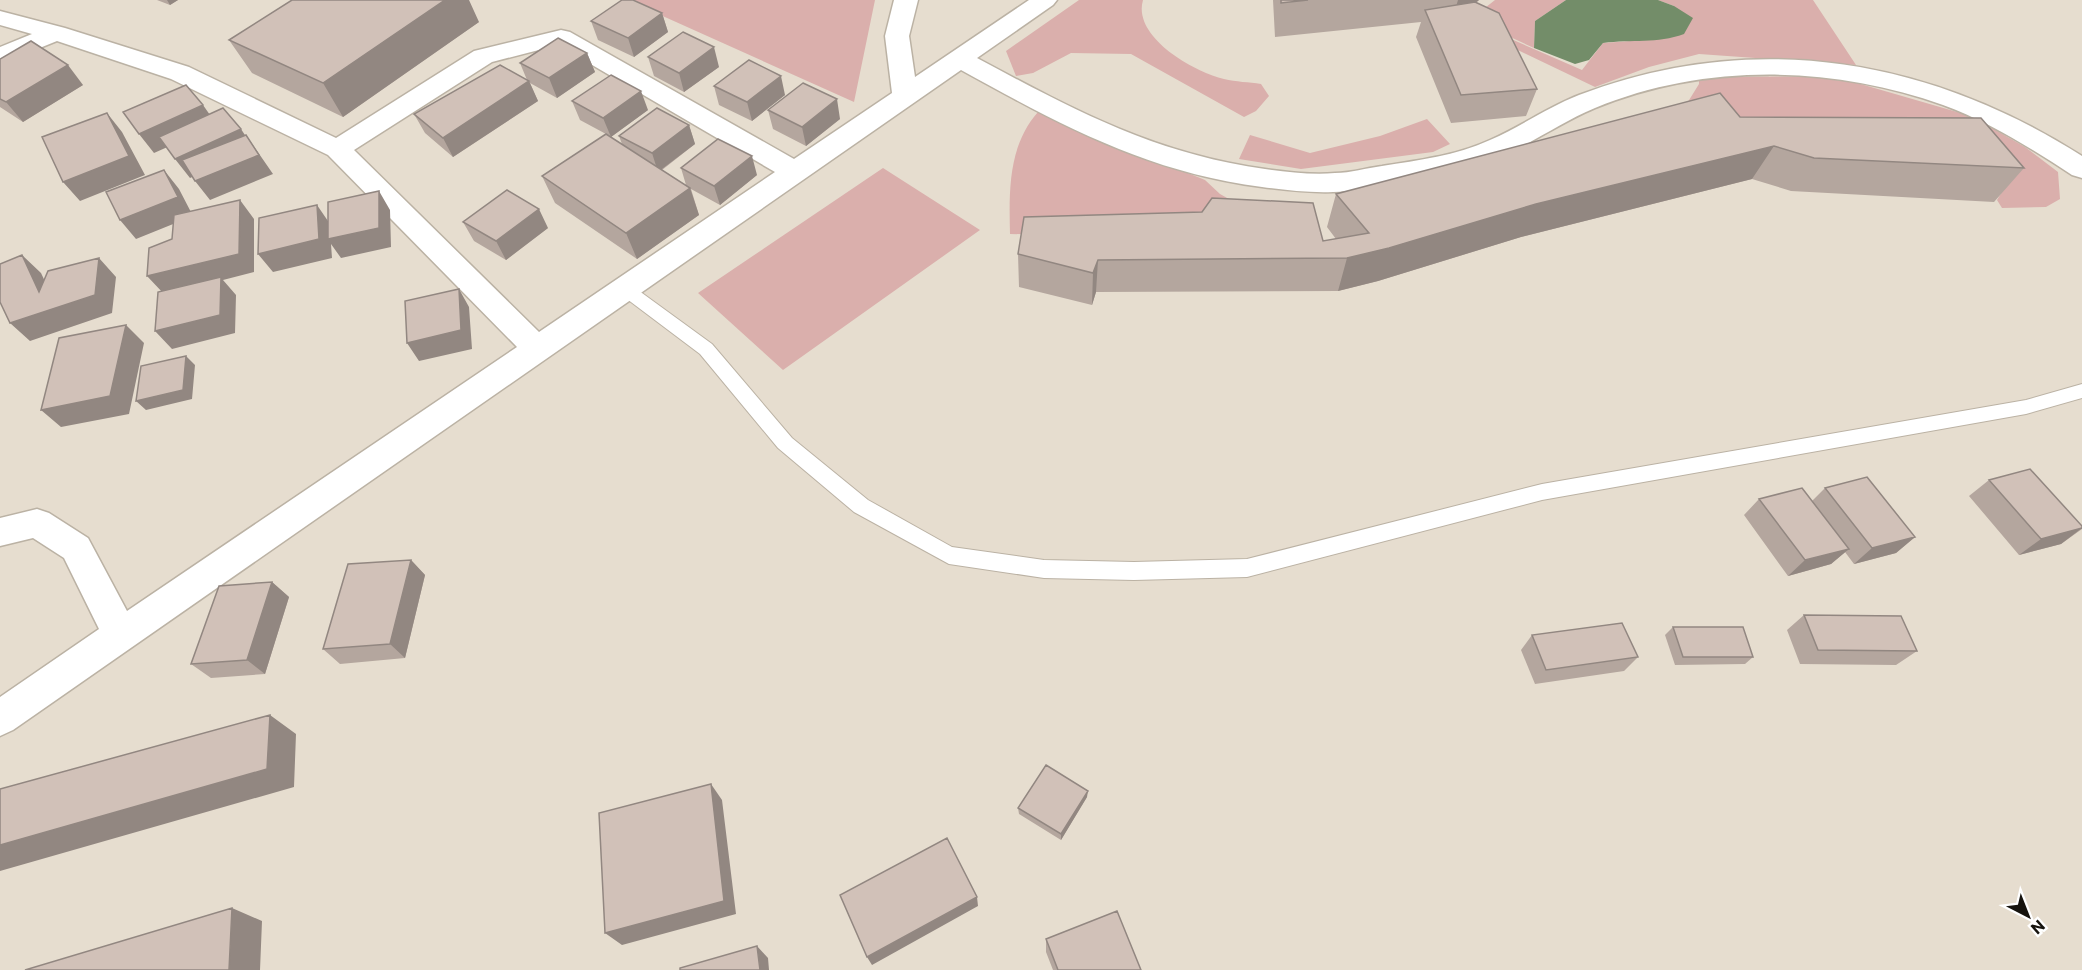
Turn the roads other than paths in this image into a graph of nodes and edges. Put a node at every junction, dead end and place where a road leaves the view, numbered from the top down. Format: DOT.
graph roads {
  1 [pos="906,0"];
  2 [pos="1045,0"];
  3 [pos="0,18"];
  4 [pos="56,33"];
  5 [pos="0,56"];
  6 [pos="960,59"];
  7 [pos="905,96"];
  8 [pos="337,149"];
  9 [pos="2082,170"];
  10 [pos="796,172"];
  11 [pos="625,289"];
  12 [pos="537,348"];
  13 [pos="2082,391"];
  14 [pos="0,532"];
  15 [pos="120,634"];
  16 [pos="0,718"];
  1 -- 7 [label="street"];
  2 -- 6 [label="street"];
  3 -- 4 [label="street"];
  4 -- 5 [label="street"];
  4 -- 8 [label="street"];
  6 -- 7 [label="street"];
  6 -- 9 [label="street"];
  7 -- 10 [label="street"];
  8 -- 10 [label="street"];
  8 -- 12 [label="street"];
  10 -- 11 [label="street"];
  11 -- 12 [label="street"];
  11 -- 13 [label="lane"];
  12 -- 15 [label="street"];
  14 -- 15 [label="street"];
  15 -- 16 [label="street"];
}
